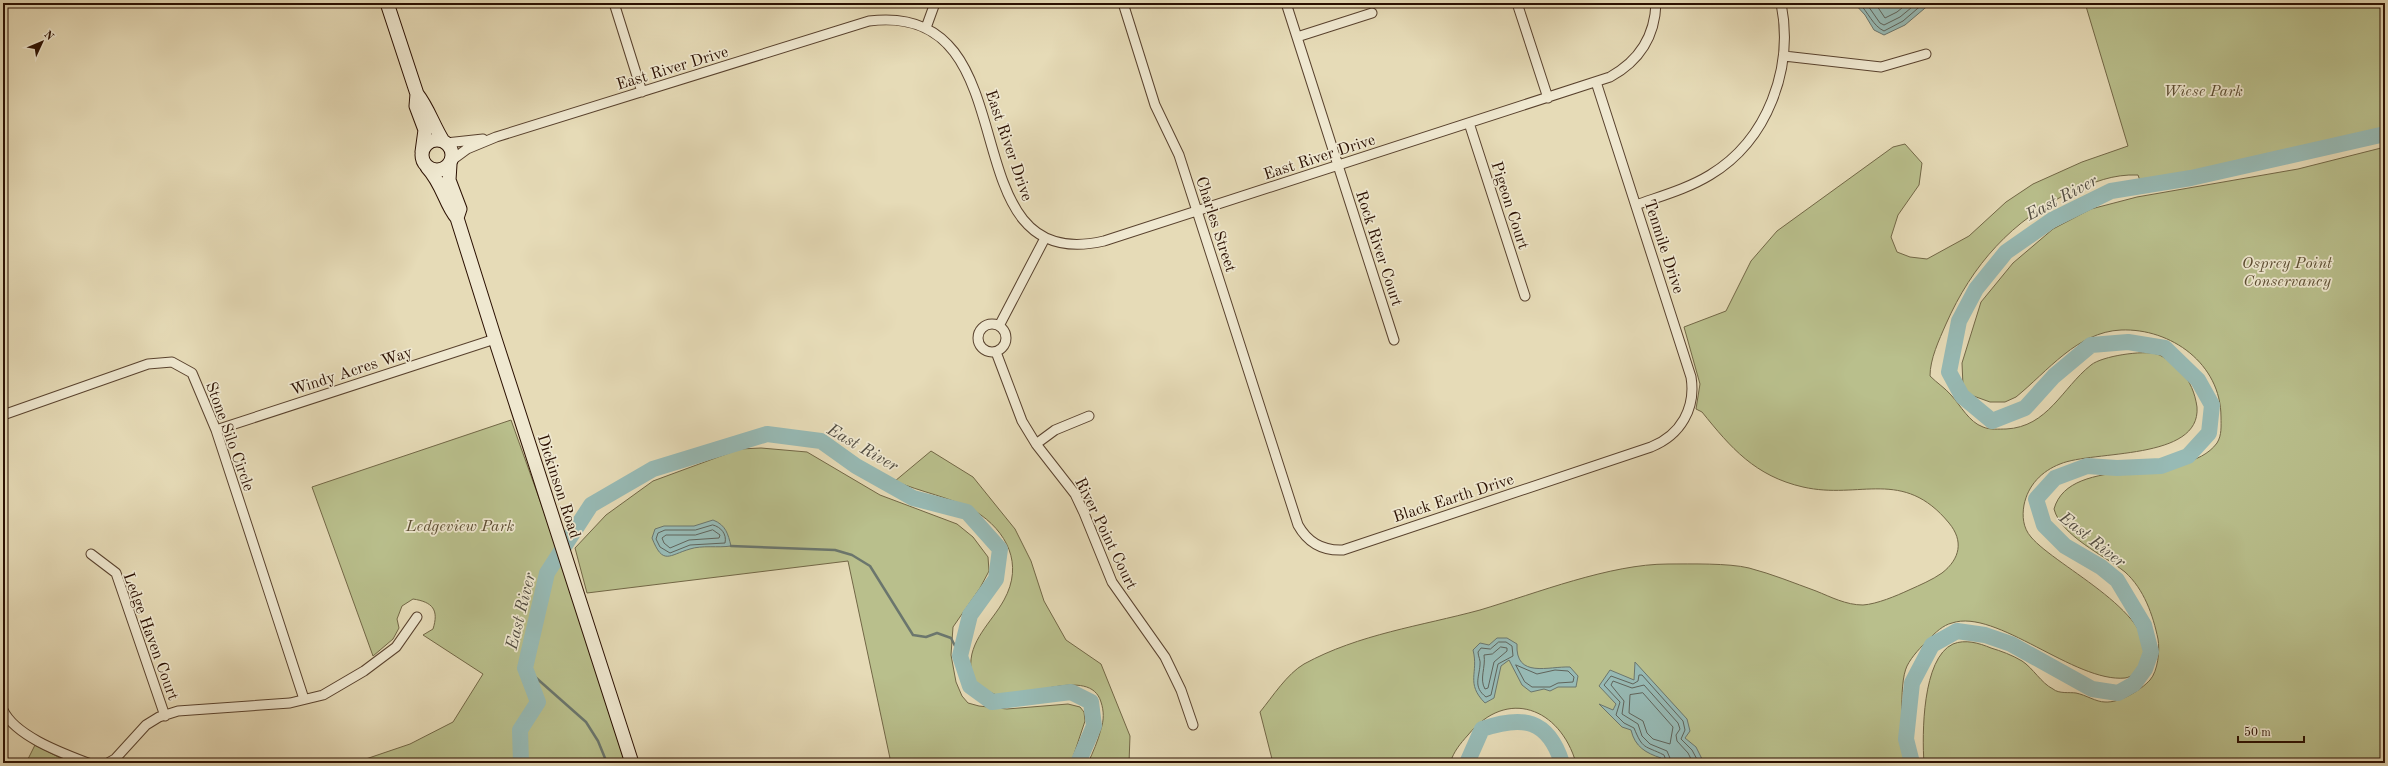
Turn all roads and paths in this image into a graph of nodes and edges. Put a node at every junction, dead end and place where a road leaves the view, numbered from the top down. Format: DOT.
graph roads {
  1 [pos="387,3"];
  2 [pos="614,3"];
  3 [pos="935,3"];
  4 [pos="1123,3"];
  5 [pos="1286,3"];
  6 [pos="1517,3"];
  7 [pos="1656,3"];
  8 [pos="1781,3"];
  9 [pos="1372,13"];
  10 [pos="927,25"];
  11 [pos="1297,37"];
  12 [pos="1926,54"];
  13 [pos="1784,56"];
  14 [pos="1596,82"];
  15 [pos="642,92"];
  16 [pos="417,94"];
  17 [pos="1548,98"];
  18 [pos="1469,123"];
  19 [pos="496,137"];
  20 [pos="445,142"];
  21 [pos="422,152"];
  22 [pos="451,162"];
  23 [pos="1338,166"];
  24 [pos="427,167"];
  25 [pos="1636,204"];
  26 [pos="1197,211"];
  27 [pos="457,218"];
  28 [pos="1045,238"];
  29 [pos="1525,296"];
  30 [pos="999,326"];
  31 [pos="494,339"];
  32 [pos="1394,340"];
  33 [pos="996,352"];
  34 [pos="3,415"];
  35 [pos="1089,416"];
  36 [pos="1684,420"];
  37 [pos="216,430"];
  38 [pos="1036,444"];
  39 [pos="1276,457"];
  40 [pos="91,554"];
  41 [pos="417,617"];
  42 [pos="304,700"];
  43 [pos="3,710"];
  44 [pos="165,716"];
  45 [pos="1193,725"];
  46 [pos="88,763"];
  47 [pos="108,763"];
  48 [pos="632,763"];
  1 -- 16 [label="street"];
  2 -- 15 [label="street"];
  3 -- 10 [label="street"];
  4 -- 26 [label="street, Charles Street"];
  5 -- 11 [label="street, Rock River Court"];
  6 -- 17 [label="street"];
  7 -- 14 [label="street, East River Drive"];
  8 -- 13 [label="street"];
  9 -- 11 [label="street"];
  10 -- 15 [label="street, East River Drive"];
  10 -- 28 [label="street, East River Drive"];
  11 -- 23 [label="street, Rock River Court"];
  12 -- 13 [label="street"];
  13 -- 25 [label="street"];
  14 -- 17 [label="street, East River Drive"];
  14 -- 25 [label="street, Tenmile Drive"];
  15 -- 19 [label="street, East River Drive"];
  16 -- 20 [label="street"];
  16 -- 21 [label="street"];
  17 -- 18 [label="street, East River Drive"];
  18 -- 23 [label="street, East River Drive"];
  18 -- 29 [label="street, Pigeon Court"];
  19 -- 20 [label="street, East River Drive"];
  19 -- 22 [label="street, East River Drive"];
  20 -- 21 [label="street"];
  20 -- 22 [label="street"];
  21 -- 24 [label="street"];
  22 -- 24 [label="street"];
  22 -- 27 [label="street, Dickinson Road"];
  23 -- 26 [label="street, East River Drive"];
  23 -- 32 [label="street, Rock River Court"];
  24 -- 27 [label="street, Dickinson Road"];
  25 -- 36 [label="street, Tenmile Drive"];
  26 -- 28 [label="street, East River Drive"];
  26 -- 39 [label="street, Charles Street"];
  27 -- 31 [label="street, Dickinson Road"];
  28 -- 30 [label="street"];
  30 -- 33 [label="street"];
  30 -- 33 [label="street"];
  31 -- 37 [label="street, Windy Acres Way"];
  31 -- 48 [label="street, Dickinson Road"];
  33 -- 38 [label="street, River Point Court"];
  34 -- 37 [label="street, Stone Silo Circle"];
  35 -- 38 [label="street"];
  36 -- 39 [label="street, Black Earth Drive"];
  37 -- 42 [label="street, Stone Silo Circle"];
  38 -- 45 [label="street, River Point Court"];
  40 -- 44 [label="street, Ledge Haven Court"];
  41 -- 42 [label="street"];
  42 -- 44 [label="street"];
  43 -- 46 [label="street"];
  44 -- 47 [label="street"];
}
